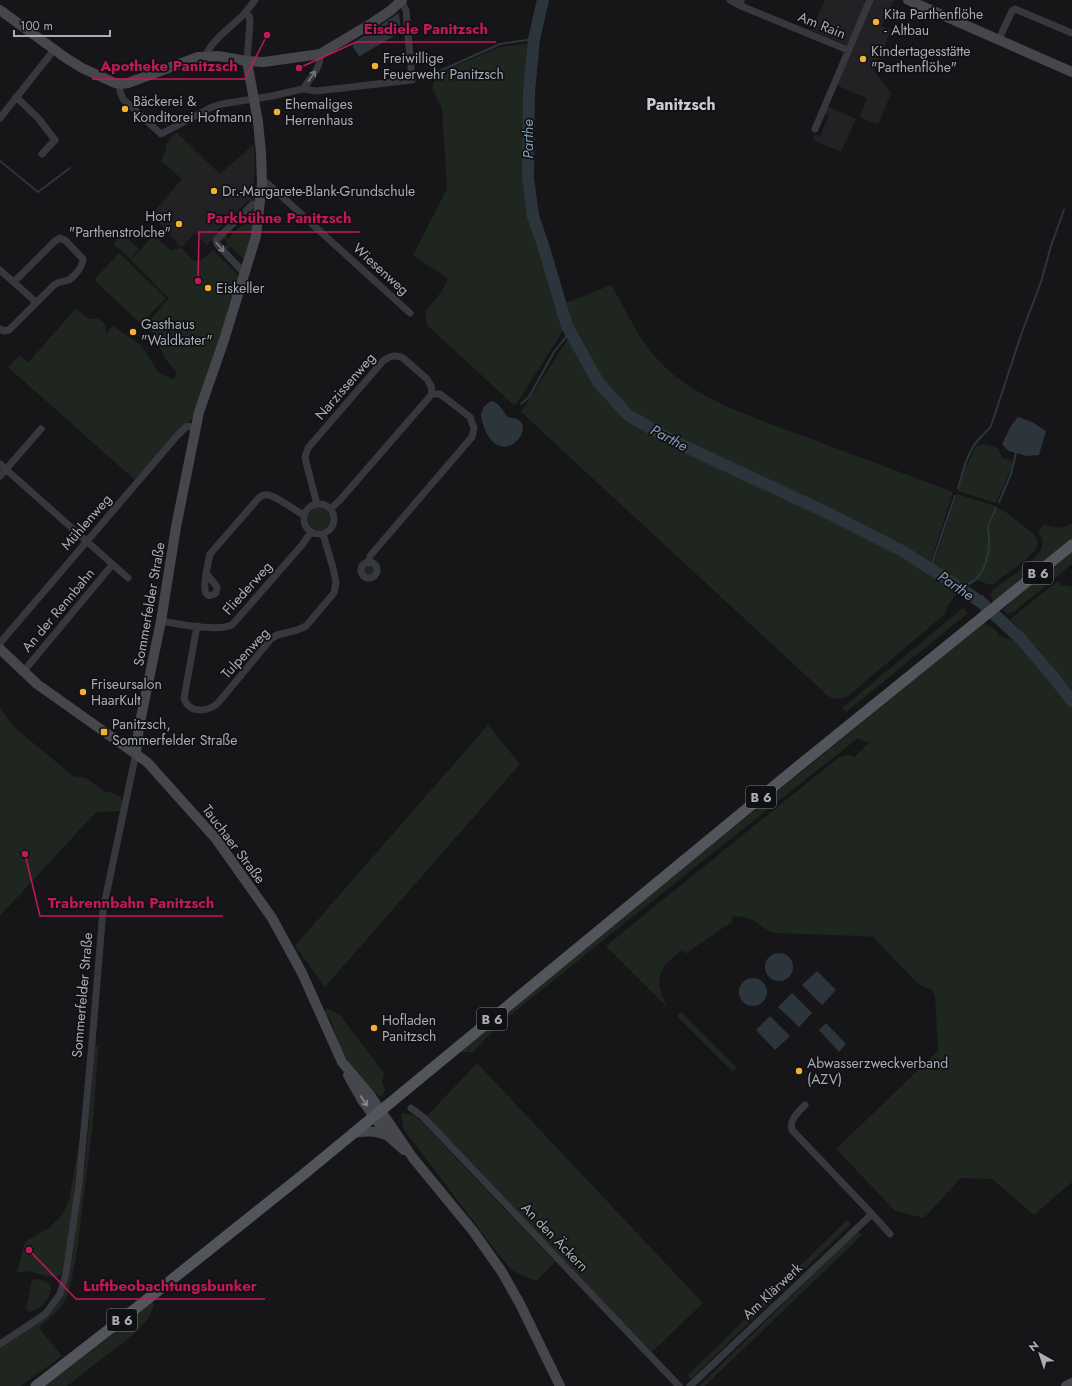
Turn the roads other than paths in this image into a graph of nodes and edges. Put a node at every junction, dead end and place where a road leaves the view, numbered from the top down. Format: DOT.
graph roads {
  1 [pos="255,0"];
  2 [pos="401,0"];
  3 [pos="730,0"];
  4 [pos="870,0"];
  5 [pos="908,0"];
  6 [pos="741,3"];
  7 [pos="0,10"];
  8 [pos="245,13"];
  9 [pos="1072,33"];
  10 [pos="999,39"];
  11 [pos="54,50"];
  12 [pos="848,50"];
  13 [pos="320,54"];
  14 [pos="206,56"];
  15 [pos="247,61"];
  16 [pos="1072,72"];
  17 [pos="120,84"];
  18 [pos="303,89"];
  19 [pos="16,97"];
  20 [pos="253,99"];
  21 [pos="0,118"];
  22 [pos="815,129"];
  23 [pos="42,154"];
  24 [pos="262,183"];
  25 [pos="260,205"];
  26 [pos="0,270"];
  27 [pos="245,274"];
  28 [pos="14,282"];
  29 [pos="36,302"];
  30 [pos="410,313"];
  31 [pos="0,329"];
  32 [pos="432,394"];
  33 [pos="196,428"];
  34 [pos="41,429"];
  35 [pos="3,466"];
  36 [pos="0,476"];
  37 [pos="317,504"];
  38 [pos="330,509"];
  39 [pos="304,515"];
  40 [pos="311,532"];
  41 [pos="323,534"];
  42 [pos="87,541"];
  43 [pos="1072,545"];
  44 [pos="369,562"];
  45 [pos="112,565"];
  46 [pos="206,573"];
  47 [pos="128,578"];
  48 [pos="161,621"];
  49 [pos="197,626"];
  50 [pos="0,643"];
  51 [pos="0,649"];
  52 [pos="23,672"];
  53 [pos="136,753"];
  54 [pos="805,1105"];
  55 [pos="411,1108"];
  56 [pos="377,1113"];
  57 [pos="353,1133"];
  58 [pos="388,1136"];
  59 [pos="413,1158"];
  60 [pos="872,1214"];
  61 [pos="890,1234"];
  62 [pos="0,1344"];
  63 [pos="1072,1383"];
  64 [pos="36,1386"];
  65 [pos="560,1386"];
  66 [pos="679,1386"];
  67 [pos="690,1386"];
  68 [pos="1066,1386"];
  1 -- 8 [label="street"];
  2 -- 13 [label="street"];
  2 -- 18 [label="street"];
  3 -- 6 [label="street, Am Rain"];
  4 -- 12 [label="street, Am Rain"];
  5 -- 10 [label="street"];
  6 -- 12 [label="street, Am Rain"];
  7 -- 11 [label="street"];
  8 -- 14 [label="street"];
  8 -- 15 [label="street"];
  9 -- 10 [label="street"];
  10 -- 16 [label="street"];
  11 -- 17 [label="street"];
  11 -- 19 [label="street"];
  12 -- 22 [label="street, Am Rain"];
  13 -- 15 [label="street"];
  18 -- 13 [label="street, one-way"];
  14 -- 15 [label="street"];
  14 -- 17 [label="street"];
  15 -- 20 [label="street, Sommerfelder Straße"];
  17 -- 20 [label="street"];
  18 -- 20 [label="street"];
  19 -- 21 [label="street"];
  19 -- 23 [label="street"];
  20 -- 24 [label="street, Sommerfelder Straße"];
  24 -- 25 [label="street, Sommerfelder Straße"];
  24 -- 30 [label="street, Wiesenweg"];
  25 -- 27 [label="street, Sommerfelder Straße"];
  25 -- 27 [label="street, one-way"];
  26 -- 28 [label="street"];
  27 -- 33 [label="street, Sommerfelder Straße"];
  28 -- 29 [label="street"];
  28 -- 29 [label="street"];
  29 -- 31 [label="street"];
  32 -- 37 [label="street, Narzissenweg"];
  32 -- 38 [label="street"];
  32 -- 44 [label="street"];
  33 -- 42 [label="street, Mühlenweg"];
  33 -- 48 [label="street, Sommerfelder Straße"];
  34 -- 35 [label="street"];
  35 -- 36 [label="street"];
  35 -- 42 [label="street"];
  37 -- 38 [label="street"];
  37 -- 39 [label="street"];
  38 -- 41 [label="street"];
  39 -- 40 [label="street"];
  39 -- 46 [label="street"];
  40 -- 41 [label="street"];
  40 -- 49 [label="street, Fliederweg"];
  41 -- 49 [label="street, Tulpenweg"];
  42 -- 45 [label="street"];
  42 -- 50 [label="street, Mühlenweg"];
  43 -- 56 [label="main road, B 6"];
  45 -- 47 [label="street"];
  45 -- 52 [label="street, An der Rennbahn"];
  48 -- 49 [label="street, Fliederweg"];
  48 -- 53 [label="street, Sommerfelder Straße"];
  51 -- 52 [label="street, Tauchaer Straße"];
  52 -- 53 [label="street, Tauchaer Straße"];
  53 -- 56 [label="street, Tauchaer Straße"];
  53 -- 62 [label="street, Sommerfelder Straße"];
  54 -- 60 [label="street"];
  55 -- 66 [label="street, An den Äckern"];
  56 -- 57 [label="main road, B 6"];
  56 -- 58 [label="street"];
  56 -- 59 [label="street"];
  57 -- 58 [label="street"];
  57 -- 64 [label="main road, B 6"];
  58 -- 59 [label="street"];
  59 -- 65 [label="street"];
  60 -- 61 [label="street"];
  60 -- 67 [label="street, Am Klärwerk"];
  63 -- 68 [label="street"];
}
